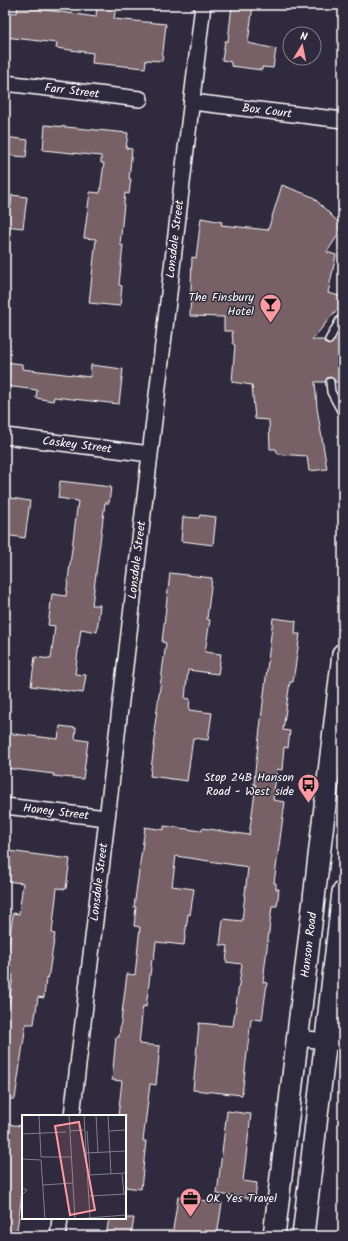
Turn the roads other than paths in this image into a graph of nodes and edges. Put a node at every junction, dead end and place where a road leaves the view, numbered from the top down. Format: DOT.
graph roads {
  1 [pos="203,5"];
  2 [pos="5,83"];
  3 [pos="140,99"];
  4 [pos="192,102"];
  5 [pos="343,120"];
  6 [pos="343,318"];
  7 [pos="329,340"];
  8 [pos="330,382"];
  9 [pos="343,414"];
  10 [pos="5,436"];
  11 [pos="150,454"];
  12 [pos="343,654"];
  13 [pos="338,750"];
  14 [pos="5,806"];
  15 [pos="106,818"];
  16 [pos="343,892"];
  17 [pos="298,1038"];
  18 [pos="334,1042"];
  19 [pos="72,1115"];
  20 [pos="60,1219"];
  21 [pos="58,1236"];
  22 [pos="274,1236"];
  23 [pos="303,1236"];
  1 -- 4 [label="street, Lonsdale Street"];
  2 -- 3 [label="street, Farr Street"];
  4 -- 5 [label="street, Box Court"];
  4 -- 11 [label="street, Lonsdale Street"];
  6 -- 7 [label="lane"];
  8 -- 9 [label="lane"];
  10 -- 11 [label="street, Caskey Street"];
  11 -- 15 [label="street, Lonsdale Street"];
  12 -- 13 [label="main road, Hanson Road"];
  13 -- 17 [label="main road, Hanson Road"];
  14 -- 15 [label="street, Honey Street"];
  15 -- 19 [label="street, Lonsdale Street"];
  16 -- 18 [label="main road"];
  17 -- 18 [label="street"];
  17 -- 22 [label="main road, Hanson Road"];
  18 -- 23 [label="main road"];
  20 -- 21 [label="street"];
}
